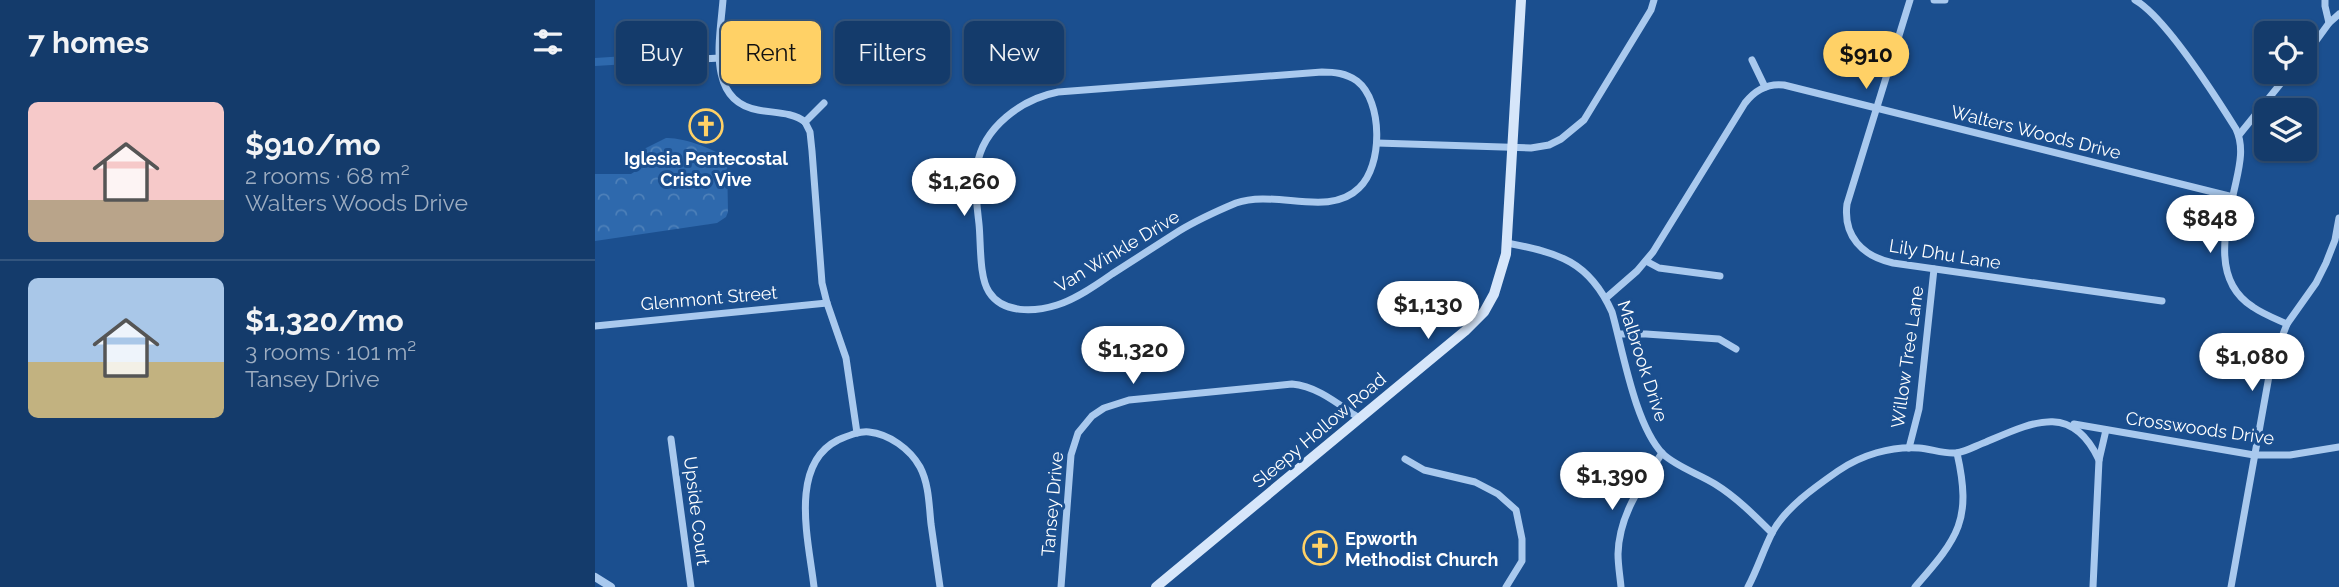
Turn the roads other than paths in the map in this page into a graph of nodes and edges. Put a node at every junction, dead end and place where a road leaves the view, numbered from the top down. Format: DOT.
graph roads {
  1 [pos="723,0"];
  2 [pos="1521,0"];
  3 [pos="1654,0"];
  4 [pos="1910,0"];
  5 [pos="1934,0"];
  6 [pos="1945,0"];
  7 [pos="2325,0"];
  8 [pos="2141,1"];
  9 [pos="2339,15"];
  10 [pos="2329,23"];
  11 [pos="2317,40"];
  12 [pos="720,58"];
  13 [pos="707,59"];
  14 [pos="1752,60"];
  15 [pos="2280,84"];
  16 [pos="1765,87"];
  17 [pos="824,103"];
  18 [pos="1877,108"];
  19 [pos="805,122"];
  20 [pos="2239,135"];
  21 [pos="1377,143"];
  22 [pos="1512,148"];
  23 [pos="2233,197"];
  24 [pos="2339,218"];
  25 [pos="1507,243"];
  26 [pos="1646,261"];
  27 [pos="1934,270"];
  28 [pos="1720,276"];
  29 [pos="1606,298"];
  30 [pos="2162,301"];
  31 [pos="827,303"];
  32 [pos="2287,324"];
  33 [pos="595,326"];
  34 [pos="1619,334"];
  35 [pos="1737,349"];
  36 [pos="1359,418"];
  37 [pos="2067,423"];
  38 [pos="2106,430"];
  39 [pos="857,433"];
  40 [pos="671,439"];
  41 [pos="2339,447"];
  42 [pos="1909,448"];
  43 [pos="1662,453"];
  44 [pos="1957,453"];
  45 [pos="2254,455"];
  46 [pos="1405,459"];
  47 [pos="2099,460"];
  48 [pos="1772,533"];
  49 [pos="595,578"];
  50 [pos="1923,578"];
  51 [pos="607,586"];
  52 [pos="691,587"];
  53 [pos="814,587"];
  54 [pos="940,587"];
  55 [pos="1061,587"];
  56 [pos="1156,587"];
  57 [pos="1506,587"];
  58 [pos="1621,587"];
  59 [pos="1748,587"];
  60 [pos="1915,587"];
  61 [pos="1927,587"];
  62 [pos="2093,587"];
  63 [pos="2231,587"];
  1 -- 12 [label="street"];
  2 -- 22 [label="main road, Sleepy Hollow Road"];
  3 -- 22 [label="street"];
  4 -- 18 [label="street, Lily Dhu Lane"];
  5 -- 6 [label="street"];
  7 -- 10 [label="street"];
  8 -- 20 [label="street"];
  9 -- 10 [label="street"];
  10 -- 11 [label="street"];
  12 -- 13 [label="street"];
  12 -- 19 [label="street"];
  14 -- 16 [label="street"];
  15 -- 20 [label="street"];
  16 -- 18 [label="street, Walters Woods Drive"];
  16 -- 26 [label="street"];
  17 -- 19 [label="street"];
  18 -- 23 [label="street, Walters Woods Drive"];
  18 -- 27 [label="street, Lily Dhu Lane"];
  19 -- 31 [label="street"];
  20 -- 23 [label="street"];
  21 -- 21 [label="street, Van Winkle Drive"];
  21 -- 22 [label="street"];
  22 -- 25 [label="main road, Sleepy Hollow Road"];
  23 -- 32 [label="street"];
  24 -- 32 [label="street"];
  25 -- 29 [label="street, Malbrook Drive"];
  25 -- 36 [label="main road, Sleepy Hollow Road"];
  26 -- 28 [label="street"];
  26 -- 29 [label="street"];
  27 -- 30 [label="street, Lily Dhu Lane"];
  27 -- 42 [label="street, Willow Tree Lane"];
  29 -- 34 [label="street, Malbrook Drive"];
  31 -- 33 [label="street, Glenmont Street"];
  31 -- 39 [label="street"];
  32 -- 45 [label="street"];
  34 -- 35 [label="street"];
  34 -- 43 [label="street, Malbrook Drive"];
  36 -- 55 [label="street, Tansey Drive"];
  36 -- 56 [label="main road, Sleepy Hollow Road"];
  37 -- 38 [label="street"];
  37 -- 44 [label="street"];
  37 -- 47 [label="street"];
  38 -- 45 [label="street, Crosswoods Drive"];
  38 -- 47 [label="street, Crosswoods Drive"];
  39 -- 53 [label="street"];
  39 -- 54 [label="street"];
  40 -- 52 [label="street, Upside Court"];
  41 -- 45 [label="street, Crosswoods Drive"];
  42 -- 44 [label="street"];
  42 -- 48 [label="street"];
  43 -- 48 [label="street, Malbrook Drive"];
  43 -- 58 [label="street"];
  44 -- 50 [label="street"];
  45 -- 63 [label="street"];
  46 -- 57 [label="street"];
  47 -- 62 [label="street, Crosswoods Drive"];
  48 -- 59 [label="street"];
  49 -- 51 [label="street"];
  50 -- 60 [label="street"];
  50 -- 61 [label="street"];
}
